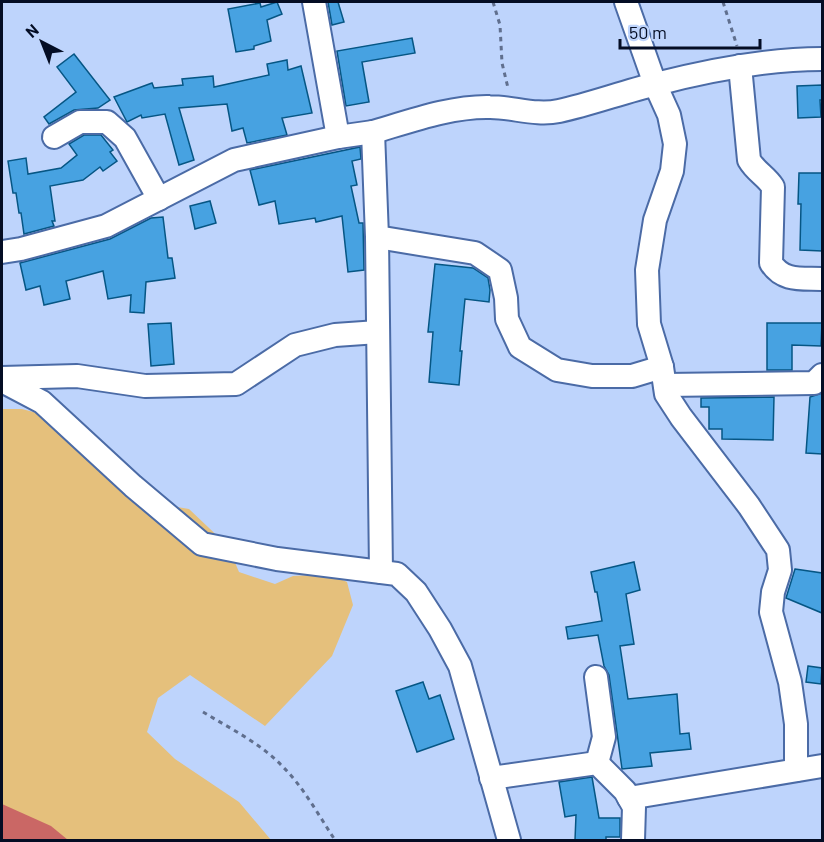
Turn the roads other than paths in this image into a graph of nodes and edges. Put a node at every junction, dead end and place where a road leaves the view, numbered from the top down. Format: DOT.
graph roads {
  1 [pos="314,2"];
  2 [pos="626,2"];
  3 [pos="822,59"];
  4 [pos="740,66"];
  5 [pos="655,84"];
  6 [pos="370,133"];
  7 [pos="338,136"];
  8 [pos="54,137"];
  9 [pos="159,199"];
  10 [pos="377,237"];
  11 [pos="2,252"];
  12 [pos="822,279"];
  13 [pos="378,332"];
  14 [pos="822,375"];
  15 [pos="663,376"];
  16 [pos="2,380"];
  17 [pos="381,572"];
  18 [pos="596,677"];
  19 [pos="597,763"];
  20 [pos="822,766"];
  21 [pos="796,770"];
  22 [pos="491,778"];
  23 [pos="629,798"];
  24 [pos="509,840"];
  25 [pos="633,840"];
  1 -- 7 [label="street"];
  2 -- 5 [label="street"];
  3 -- 4 [label="street"];
  4 -- 5 [label="street"];
  4 -- 12 [label="street"];
  5 -- 6 [label="street"];
  5 -- 15 [label="street"];
  6 -- 7 [label="street"];
  6 -- 10 [label="street"];
  7 -- 9 [label="street"];
  8 -- 9 [label="street"];
  9 -- 11 [label="street"];
  10 -- 13 [label="street"];
  10 -- 15 [label="street"];
  13 -- 16 [label="street"];
  13 -- 17 [label="street"];
  14 -- 15 [label="street"];
  15 -- 21 [label="street"];
  16 -- 17 [label="street"];
  17 -- 22 [label="street"];
  18 -- 19 [label="street"];
  19 -- 22 [label="street"];
  19 -- 23 [label="street"];
  20 -- 21 [label="street"];
  21 -- 23 [label="street"];
  22 -- 24 [label="street"];
  23 -- 25 [label="street"];
}
